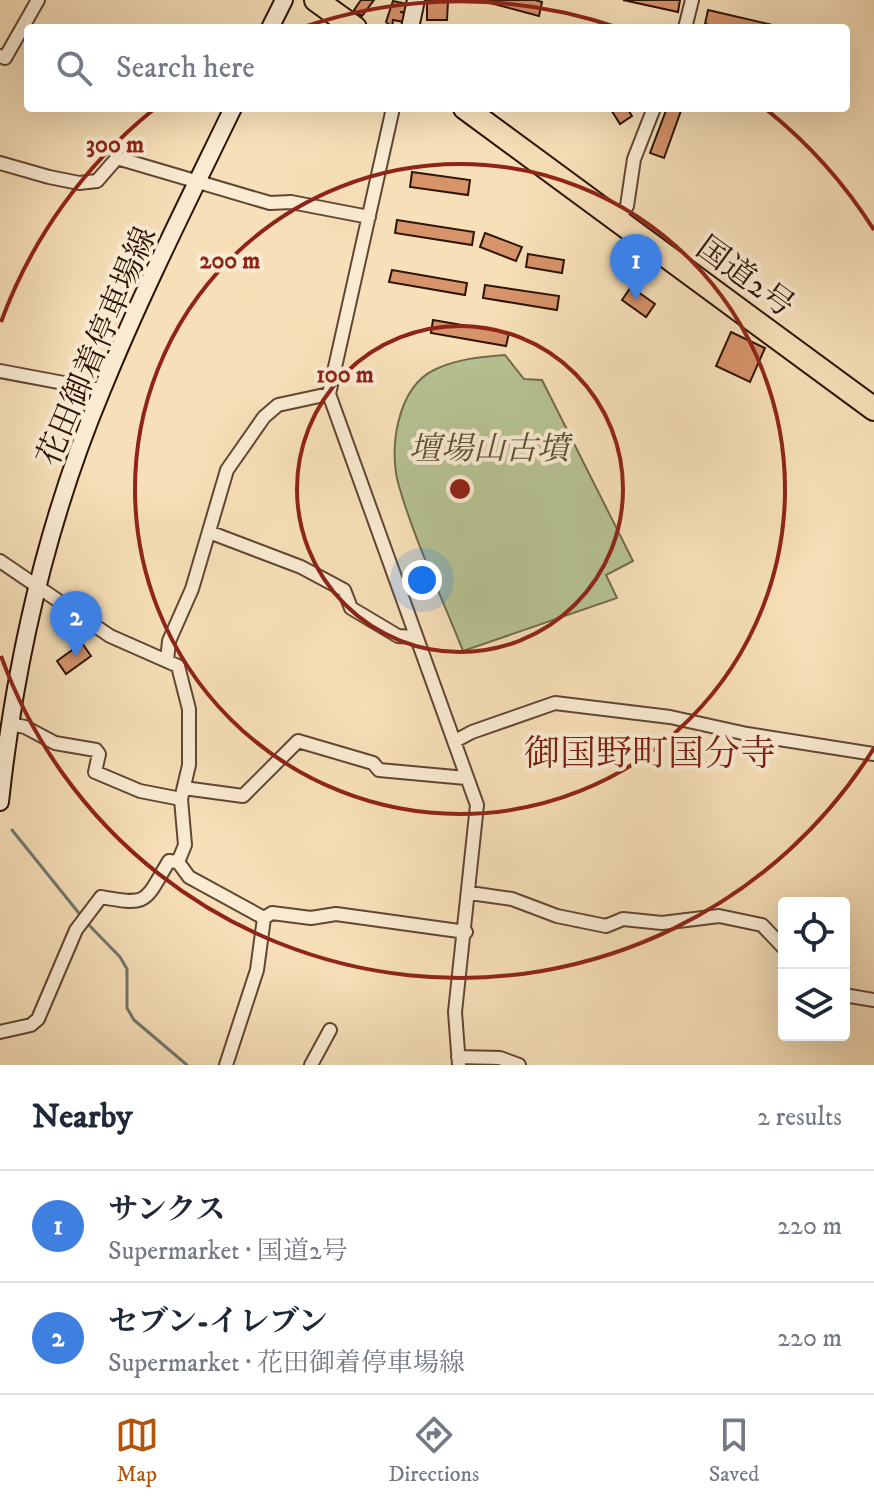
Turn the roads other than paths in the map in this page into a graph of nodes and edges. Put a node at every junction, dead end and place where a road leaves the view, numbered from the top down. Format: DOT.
graph roads {
  1 [pos="38,0"];
  2 [pos="284,0"];
  3 [pos="316,0"];
  4 [pos="416,0"];
  5 [pos="692,0"];
  6 [pos="24,24"];
  7 [pos="272,24"];
  8 [pos="349,24"];
  9 [pos="411,24"];
  10 [pos="686,24"];
  11 [pos="24,25"];
  12 [pos="0,56"];
  13 [pos="231,112"];
  14 [pos="392,112"];
  15 [pos="470,112"];
  16 [pos="652,112"];
  17 [pos="0,163"];
  18 [pos="197,183"];
  19 [pos="369,217"];
  20 [pos="617,220"];
  21 [pos="0,371"];
  22 [pos="101,390"];
  23 [pos="329,394"];
  24 [pos="874,409"];
  25 [pos="209,532"];
  26 [pos="0,561"];
  27 [pos="38,586"];
  28 [pos="415,637"];
  29 [pos="167,661"];
  30 [pos="10,724"];
  31 [pos="455,741"];
  32 [pos="874,754"];
  33 [pos="466,778"];
  34 [pos="183,793"];
  35 [pos="0,802"];
  36 [pos="178,862"];
  37 [pos="470,893"];
  38 [pos="264,918"];
  39 [pos="466,932"];
  40 [pos="778,942"];
  41 [pos="850,996"];
  42 [pos="874,1000"];
  43 [pos="330,1030"];
  44 [pos="0,1032"];
  45 [pos="458,1061"];
  46 [pos="226,1065"];
  47 [pos="311,1065"];
  48 [pos="519,1065"];
  1 -- 6 [label="street"];
  2 -- 7 [label="main road"];
  3 -- 8 [label="highway"];
  4 -- 9 [label="main road"];
  5 -- 10 [label="street"];
  11 -- 12 [label="street"];
  13 -- 18 [label="main road, 花田御着停車場線"];
  14 -- 19 [label="street"];
  15 -- 20 [label="highway, 国道2号"];
  16 -- 20 [label="street"];
  17 -- 18 [label="street"];
  18 -- 19 [label="street"];
  18 -- 22 [label="main road, 花田御着停車場線"];
  19 -- 23 [label="street"];
  20 -- 24 [label="highway, 国道2号"];
  21 -- 22 [label="street"];
  22 -- 27 [label="main road, 花田御着停車場線"];
  23 -- 25 [label="street"];
  23 -- 28 [label="street"];
  25 -- 28 [label="street"];
  25 -- 29 [label="street"];
  26 -- 27 [label="street"];
  27 -- 29 [label="street"];
  27 -- 30 [label="main road, 花田御着停車場線"];
  28 -- 31 [label="street"];
  29 -- 34 [label="street"];
  30 -- 34 [label="street"];
  30 -- 35 [label="main road, 花田御着停車場線"];
  31 -- 32 [label="street"];
  31 -- 33 [label="street"];
  33 -- 34 [label="street"];
  33 -- 37 [label="street"];
  34 -- 36 [label="street"];
  36 -- 38 [label="street"];
  36 -- 44 [label="street"];
  37 -- 39 [label="street"];
  37 -- 40 [label="street"];
  38 -- 39 [label="street"];
  38 -- 46 [label="street"];
  39 -- 45 [label="street"];
  41 -- 42 [label="street"];
  43 -- 47 [label="street"];
  45 -- 48 [label="street"];
}
